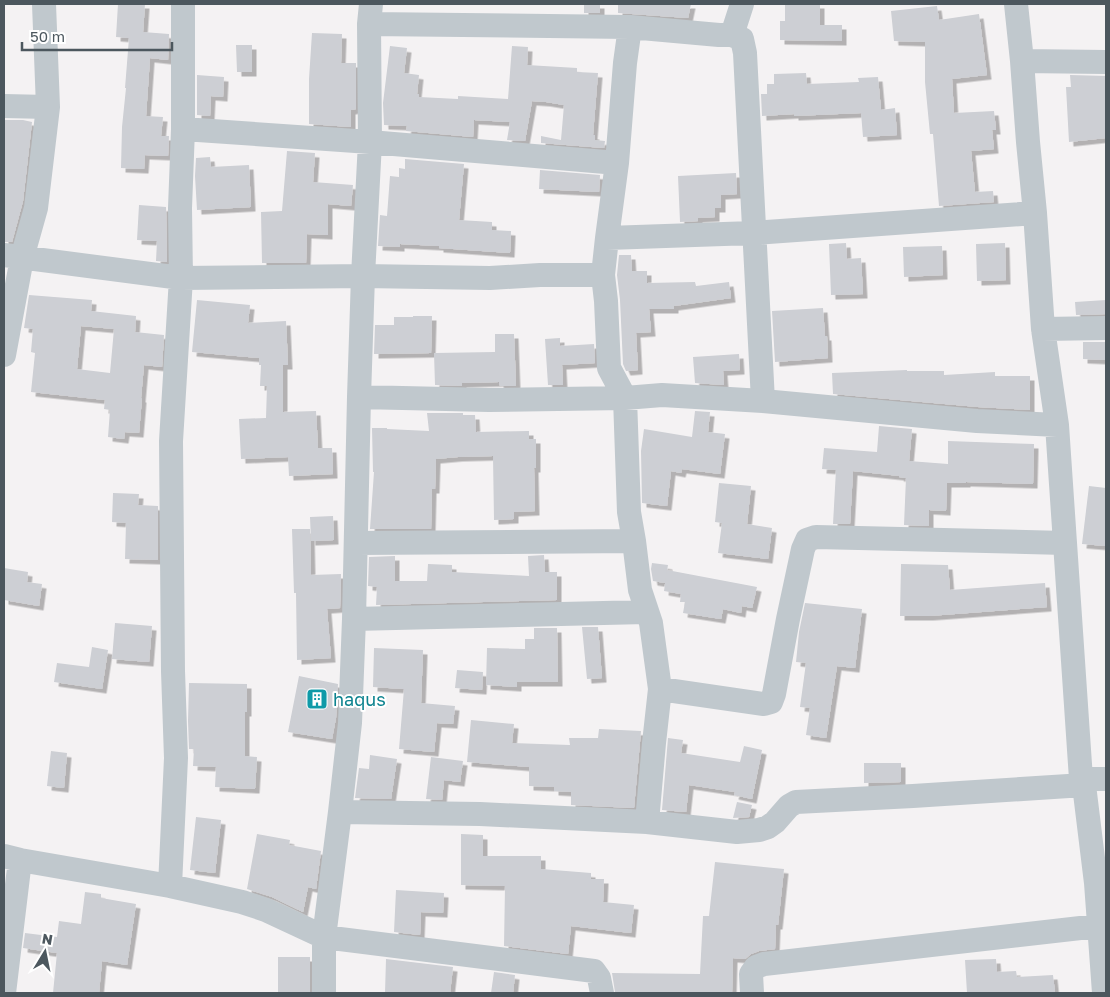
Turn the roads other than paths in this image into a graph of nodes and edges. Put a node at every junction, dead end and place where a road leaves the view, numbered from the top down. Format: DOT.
graph roads {
  1 [pos="44,4"];
  2 [pos="183,4"];
  3 [pos="742,4"];
  4 [pos="1021,9"];
  5 [pos="370,14"];
  6 [pos="630,26"];
  7 [pos="732,35"];
  8 [pos="1022,61"];
  9 [pos="1106,62"];
  10 [pos="4,106"];
  11 [pos="48,107"];
  12 [pos="183,129"];
  13 [pos="370,142"];
  14 [pos="617,163"];
  15 [pos="1035,213"];
  16 [pos="754,233"];
  17 [pos="607,238"];
  18 [pos="13,256"];
  19 [pos="604,275"];
  20 [pos="363,276"];
  21 [pos="181,278"];
  22 [pos="1106,328"];
  23 [pos="1043,329"];
  24 [pos="4,356"];
  25 [pos="358,396"];
  26 [pos="625,398"];
  27 [pos="763,401"];
  28 [pos="1057,425"];
  29 [pos="634,541"];
  30 [pos="356,543"];
  31 [pos="1065,543"];
  32 [pos="646,612"];
  33 [pos="354,619"];
  34 [pos="660,689"];
  35 [pos="1091,781"];
  36 [pos="340,812"];
  37 [pos="647,822"];
  38 [pos="12,858"];
  39 [pos="1101,884"];
  40 [pos="170,886"];
  41 [pos="1098,926"];
  42 [pos="324,937"];
  43 [pos="4,993"];
  44 [pos="324,993"];
  45 [pos="602,993"];
  46 [pos="752,993"];
  47 [pos="1104,993"];
  1 -- 11 [label="street"];
  2 -- 12 [label="street"];
  3 -- 7 [label="street"];
  4 -- 8 [label="street"];
  5 -- 6 [label="street"];
  5 -- 13 [label="street"];
  6 -- 7 [label="street"];
  6 -- 14 [label="street"];
  7 -- 16 [label="street"];
  8 -- 9 [label="street"];
  8 -- 15 [label="street"];
  10 -- 11 [label="street"];
  11 -- 18 [label="street"];
  12 -- 13 [label="street"];
  12 -- 21 [label="street"];
  13 -- 14 [label="street"];
  13 -- 20 [label="street"];
  14 -- 17 [label="street"];
  15 -- 16 [label="street"];
  15 -- 23 [label="street"];
  16 -- 17 [label="street"];
  16 -- 27 [label="street"];
  17 -- 19 [label="street"];
  18 -- 21 [label="street"];
  18 -- 24 [label="street"];
  19 -- 20 [label="street"];
  19 -- 26 [label="street"];
  20 -- 21 [label="street"];
  20 -- 25 [label="street"];
  21 -- 40 [label="street"];
  22 -- 23 [label="street"];
  23 -- 28 [label="street"];
  25 -- 26 [label="street"];
  25 -- 30 [label="street"];
  26 -- 27 [label="street"];
  26 -- 29 [label="street"];
  27 -- 28 [label="street"];
  28 -- 31 [label="street"];
  29 -- 30 [label="street"];
  29 -- 32 [label="street"];
  30 -- 33 [label="street"];
  31 -- 34 [label="street"];
  31 -- 35 [label="street"];
  32 -- 33 [label="street"];
  32 -- 34 [label="street"];
  33 -- 36 [label="street"];
  34 -- 37 [label="street"];
  35 -- 37 [label="street"];
  35 -- 39 [label="street"];
  36 -- 37 [label="street"];
  36 -- 42 [label="street"];
  38 -- 40 [label="street"];
  38 -- 43 [label="street"];
  39 -- 41 [label="street"];
  40 -- 42 [label="street"];
  41 -- 46 [label="street"];
  41 -- 47 [label="street"];
  42 -- 44 [label="street"];
  42 -- 45 [label="street"];
}
